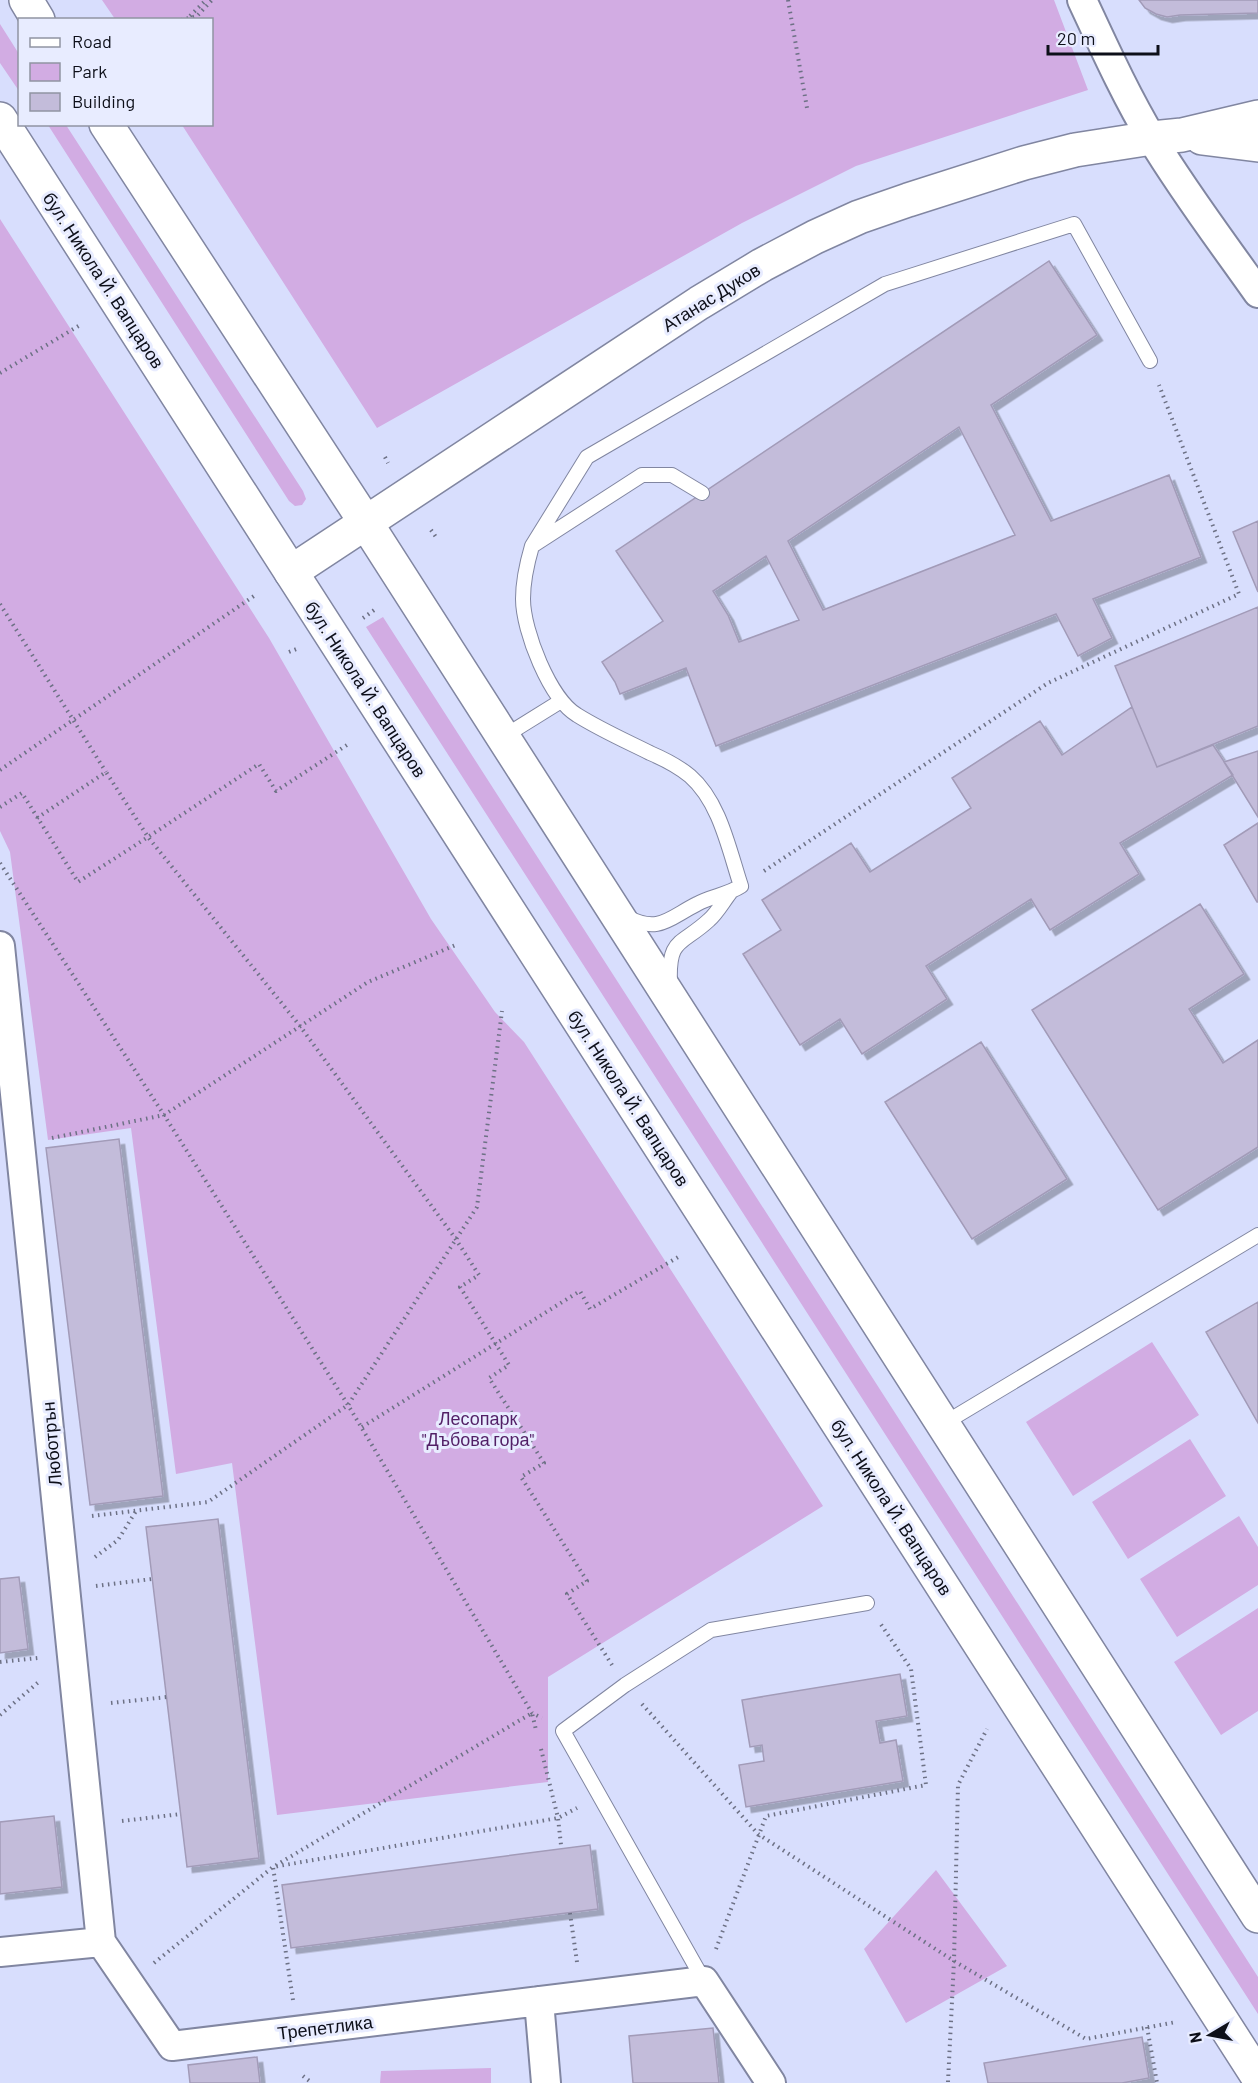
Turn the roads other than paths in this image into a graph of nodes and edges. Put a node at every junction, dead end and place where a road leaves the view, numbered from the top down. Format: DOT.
graph roads {
  1 [pos="26,0"];
  2 [pos="1082,0"];
  3 [pos="37,18"];
  4 [pos="1258,117"];
  5 [pos="0,119"];
  6 [pos="107,126"];
  7 [pos="1167,137"];
  8 [pos="1258,145"];
  9 [pos="1258,293"];
  10 [pos="1150,361"];
  11 [pos="702,493"];
  12 [pos="366,523"];
  13 [pos="532,546"];
  14 [pos="291,572"];
  15 [pos="561,701"];
  16 [pos="503,737"];
  17 [pos="735,890"];
  18 [pos="604,898"];
  19 [pos="0,946"];
  20 [pos="677,1011"];
  21 [pos="1258,1235"];
  22 [pos="942,1424"];
  23 [pos="867,1603"];
  24 [pos="1258,1916"];
  25 [pos="101,1942"];
  26 [pos="0,1952"];
  27 [pos="704,1981"];
  28 [pos="539,2001"];
  29 [pos="1258,2077"];
  30 [pos="546,2083"];
  31 [pos="771,2083"];
  1 -- 3 [label="main road"];
  2 -- 7 [label="street"];
  4 -- 7 [label="main road, Атанас Дуков"];
  5 -- 14 [label="main road, бул. Никола Й. Вапцаров"];
  6 -- 12 [label="main road"];
  7 -- 8 [label="main road, Атанас Дуков"];
  7 -- 9 [label="street"];
  7 -- 12 [label="main road, Атанас Дуков"];
  10 -- 13 [label="lane"];
  11 -- 13 [label="lane"];
  12 -- 14 [label="main road, Атанас Дуков"];
  12 -- 16 [label="main road"];
  13 -- 15 [label="lane"];
  14 -- 29 [label="main road, бул. Никола Й. Вапцаров"];
  15 -- 16 [label="lane"];
  15 -- 17 [label="lane"];
  16 -- 18 [label="main road"];
  17 -- 18 [label="lane"];
  17 -- 20 [label="lane"];
  18 -- 20 [label="main road"];
  19 -- 25 [label="street, Люботрън"];
  20 -- 22 [label="main road"];
  21 -- 22 [label="lane"];
  22 -- 24 [label="main road"];
  23 -- 27 [label="lane"];
  25 -- 26 [label="street"];
  25 -- 28 [label="street, Трепетлика"];
  27 -- 28 [label="street, Трепетлика"];
  27 -- 31 [label="street"];
  28 -- 30 [label="street"];
}
